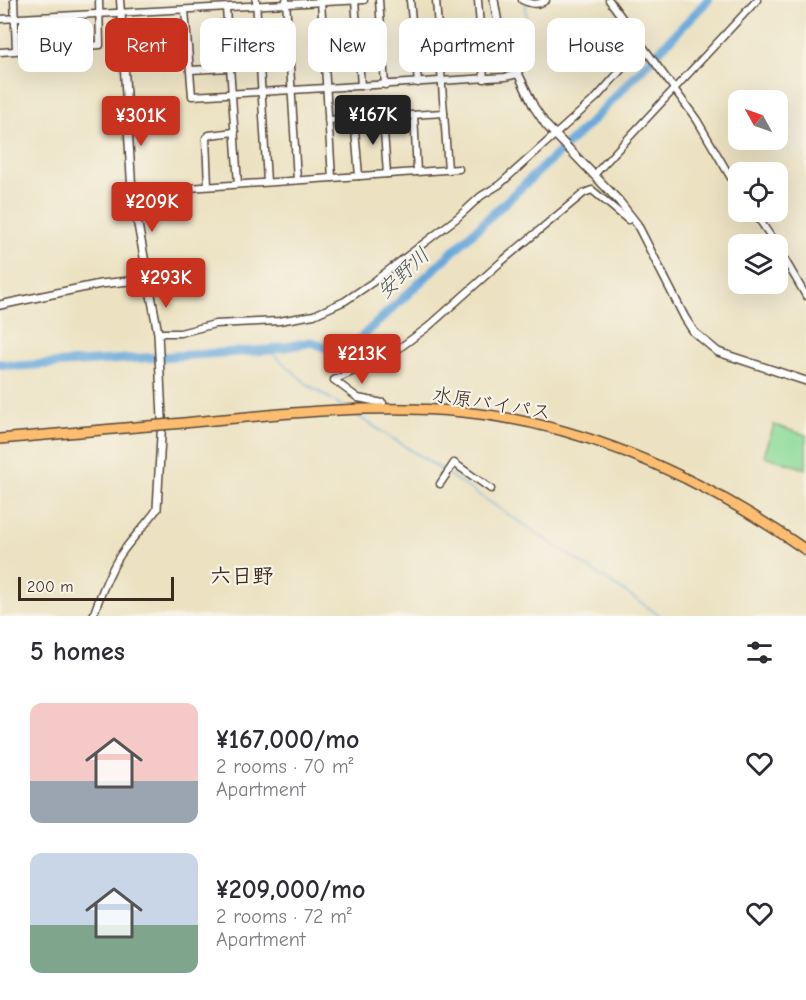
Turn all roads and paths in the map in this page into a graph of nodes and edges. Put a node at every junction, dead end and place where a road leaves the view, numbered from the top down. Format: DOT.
graph roads {
  1 [pos="14,0"];
  2 [pos="99,0"];
  3 [pos="120,0"];
  4 [pos="356,0"];
  5 [pos="363,0"];
  6 [pos="379,0"];
  7 [pos="410,0"];
  8 [pos="436,0"];
  9 [pos="478,0"];
  10 [pos="494,0"];
  11 [pos="522,0"];
  12 [pos="546,0"];
  13 [pos="609,0"];
  14 [pos="757,0"];
  15 [pos="321,1"];
  16 [pos="286,2"];
  17 [pos="256,3"];
  18 [pos="226,8"];
  19 [pos="185,10"];
  20 [pos="121,13"];
  21 [pos="99,14"];
  22 [pos="15,18"];
  23 [pos="227,18"];
  24 [pos="622,18"];
  25 [pos="0,19"];
  26 [pos="16,50"];
  27 [pos="645,51"];
  28 [pos="0,52"];
  29 [pos="190,70"];
  30 [pos="200,70"];
  31 [pos="230,72"];
  32 [pos="620,72"];
  33 [pos="518,74"];
  34 [pos="484,79"];
  35 [pos="442,81"];
  36 [pos="418,82"];
  37 [pos="385,84"];
  38 [pos="361,86"];
  39 [pos="326,88"];
  40 [pos="674,88"];
  41 [pos="291,90"];
  42 [pos="261,92"];
  43 [pos="232,94"];
  44 [pos="444,113"];
  45 [pos="414,115"];
  46 [pos="382,117"];
  47 [pos="354,118"];
  48 [pos="328,120"];
  49 [pos="235,132"];
  50 [pos="558,137"];
  51 [pos="459,169"];
  52 [pos="448,170"];
  53 [pos="417,172"];
  54 [pos="592,173"];
  55 [pos="728,173"];
  56 [pos="387,174"];
  57 [pos="359,176"];
  58 [pos="332,178"];
  59 [pos="297,180"];
  60 [pos="267,182"];
  61 [pos="238,184"];
  62 [pos="208,186"];
  63 [pos="132,192"];
  64 [pos="628,220"];
  65 [pos="788,264"];
  66 [pos="149,279"];
  67 [pos="806,296"];
  68 [pos="0,305"];
  69 [pos="158,337"];
  70 [pos="806,381"];
  71 [pos="383,403"];
  72 [pos="1,438"];
  73 [pos="440,484"];
  74 [pos="491,489"];
  75 [pos="157,506"];
  76 [pos="806,550"];
  77 [pos="93,616"];
  1 -- 22 [label="street"];
  2 -- 21 [label="street"];
  3 -- 20 [label="street"];
  4 -- 5 [label="street"];
  4 -- 15 [label="street"];
  4 -- 38 [label="street"];
  6 -- 37 [label="street"];
  7 -- 36 [label="street"];
  8 -- 35 [label="street"];
  9 -- 34 [label="street"];
  10 -- 33 [label="street"];
  11 -- 12 [label="street"];
  13 -- 24 [label="street"];
  14 -- 40 [label="street"];
  15 -- 16 [label="street"];
  15 -- 39 [label="street"];
  16 -- 17 [label="street"];
  16 -- 41 [label="street"];
  17 -- 18 [label="street"];
  17 -- 42 [label="street"];
  18 -- 19 [label="street"];
  18 -- 23 [label="street"];
  19 -- 20 [label="street"];
  19 -- 29 [label="street"];
  20 -- 21 [label="street"];
  20 -- 63 [label="street"];
  21 -- 22 [label="street"];
  21 -- 26 [label="street"];
  22 -- 25 [label="street"];
  22 -- 26 [label="street"];
  26 -- 28 [label="street"];
  27 -- 40 [label="street"];
  29 -- 30 [label="street"];
  29 -- 43 [label="street"];
  31 -- 43 [label="street"];
  32 -- 50 [label="street"];
  33 -- 34 [label="street"];
  33 -- 50 [label="street"];
  34 -- 35 [label="street"];
  35 -- 36 [label="street"];
  35 -- 44 [label="street"];
  36 -- 37 [label="street"];
  37 -- 38 [label="street"];
  38 -- 39 [label="street"];
  39 -- 41 [label="street"];
  39 -- 48 [label="street"];
  40 -- 54 [label="street"];
  40 -- 55 [label="street"];
  41 -- 42 [label="street"];
  41 -- 59 [label="street"];
  42 -- 43 [label="street"];
  42 -- 60 [label="street"];
  43 -- 49 [label="street"];
  44 -- 45 [label="street"];
  44 -- 52 [label="street"];
  45 -- 46 [label="street"];
  45 -- 53 [label="street"];
  46 -- 47 [label="street"];
  46 -- 56 [label="street"];
  47 -- 48 [label="street"];
  47 -- 57 [label="street"];
  48 -- 58 [label="street"];
  49 -- 61 [label="street"];
  49 -- 62 [label="street"];
  50 -- 54 [label="street"];
  50 -- 69 [label="street"];
  51 -- 52 [label="street"];
  52 -- 53 [label="street"];
  53 -- 56 [label="street"];
  54 -- 70 [label="street"];
  56 -- 57 [label="street"];
  57 -- 58 [label="street"];
  58 -- 59 [label="street"];
  59 -- 60 [label="street"];
  60 -- 61 [label="street"];
  61 -- 62 [label="street"];
  62 -- 63 [label="street"];
  63 -- 66 [label="street"];
  64 -- 71 [label="street"];
  65 -- 67 [label="street"];
  66 -- 68 [label="street"];
  66 -- 69 [label="street"];
  69 -- 75 [label="street"];
  72 -- 76 [label="highway, 水原バイパス, bridge"];
  73 -- 74 [label="street"];
  75 -- 77 [label="street"];
}
